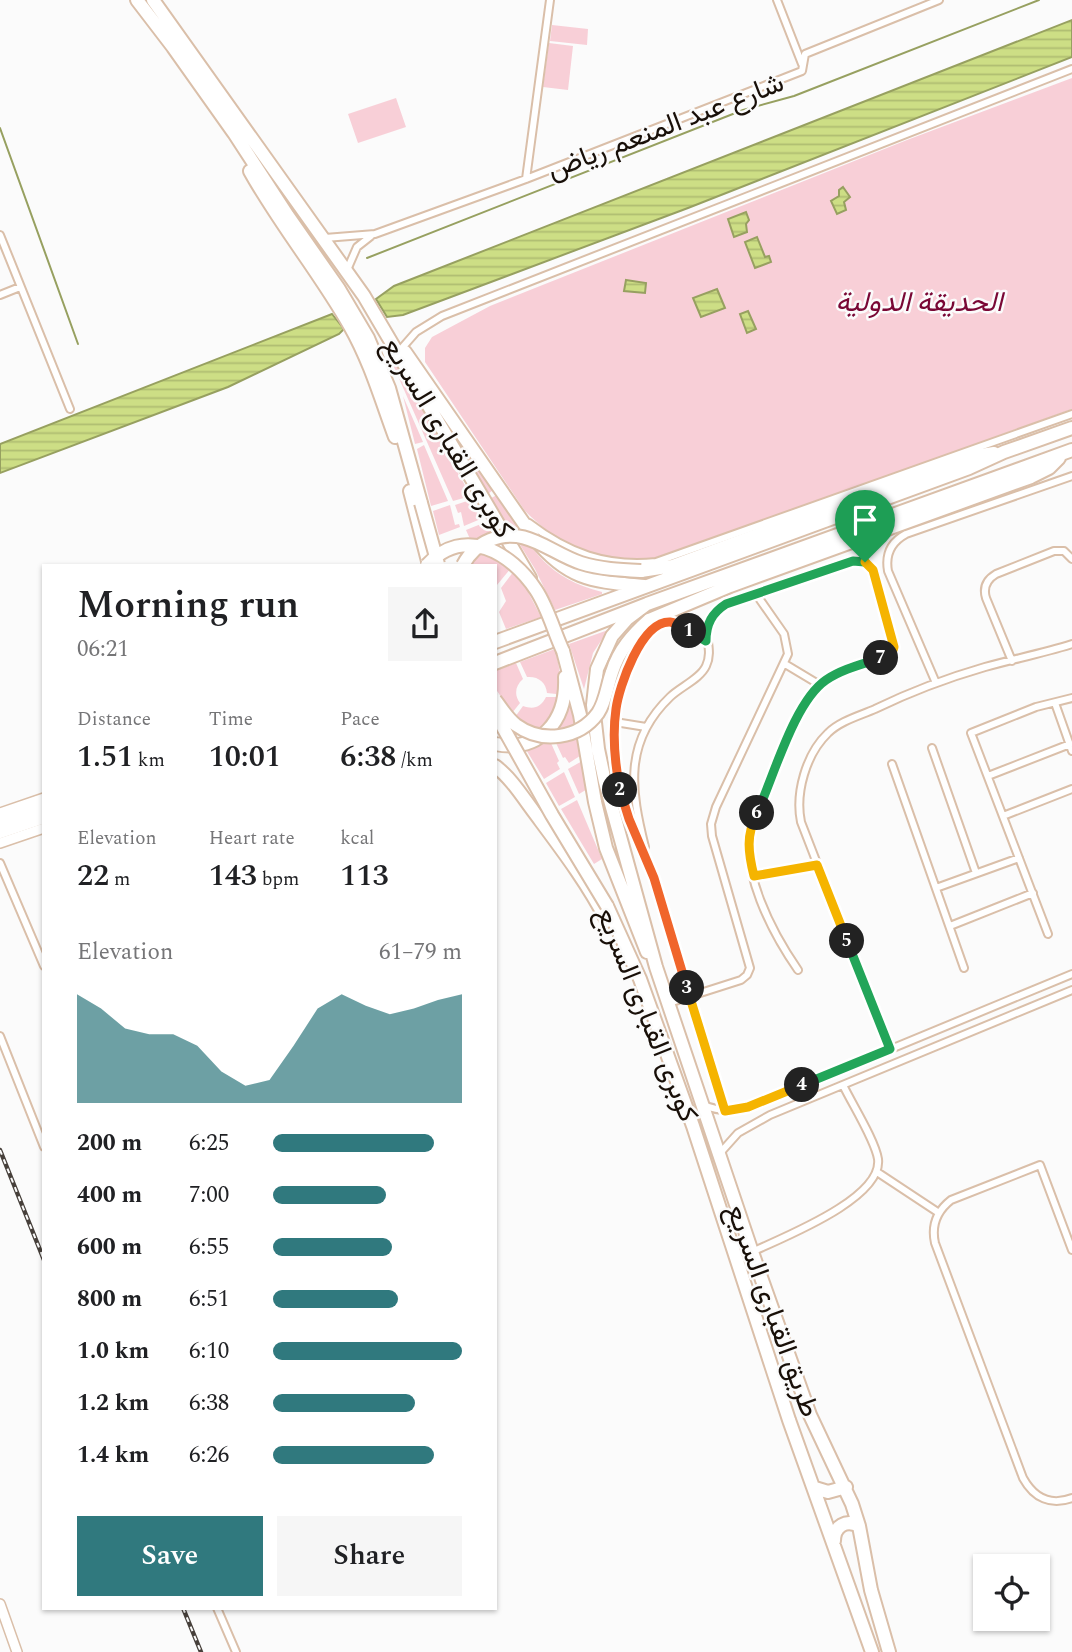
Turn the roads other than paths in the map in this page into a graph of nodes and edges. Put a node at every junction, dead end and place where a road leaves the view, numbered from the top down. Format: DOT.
graph roads {
  1 [pos="137,0"];
  2 [pos="153,0"];
  3 [pos="550,0"];
  4 [pos="778,0"];
  5 [pos="939,0"];
  6 [pos="803,69"];
  7 [pos="1072,69"];
  8 [pos="234,132"];
  9 [pos="526,179"];
  10 [pos="375,234"];
  11 [pos="0,235"];
  12 [pos="323,238"];
  13 [pos="8,255"];
  14 [pos="0,258"];
  15 [pos="347,270"];
  16 [pos="20,287"];
  17 [pos="0,295"];
  18 [pos="381,323"];
  19 [pos="402,348"];
  20 [pos="70,408"];
  21 [pos="1072,414"];
  22 [pos="1072,428"];
  23 [pos="1004,452"];
  24 [pos="1067,453"];
  25 [pos="1072,476"];
  26 [pos="518,515"];
  27 [pos="1072,559"];
  28 [pos="428,564"];
  29 [pos="429,564"];
  30 [pos="438,564"];
  31 [pos="464,564"];
  32 [pos="648,587"];
  33 [pos="537,591"];
  34 [pos="756,594"];
  35 [pos="647,604"];
  36 [pos="497,641"];
  37 [pos="706,641"];
  38 [pos="1072,643"];
  39 [pos="563,651"];
  40 [pos="1012,661"];
  41 [pos="497,662"];
  42 [pos="785,664"];
  43 [pos="936,683"];
  44 [pos="820,685"];
  45 [pos="1072,698"];
  46 [pos="497,703"];
  47 [pos="1055,703"];
  48 [pos="497,717"];
  49 [pos="615,722"];
  50 [pos="646,727"];
  51 [pos="497,744"];
  52 [pos="1071,747"];
  53 [pos="932,748"];
  54 [pos="892,764"];
  55 [pos="497,768"];
  56 [pos="988,776"];
  57 [pos="1072,789"];
  58 [pos="42,800"];
  59 [pos="42,807"];
  60 [pos="0,813"];
  61 [pos="1003,816"];
  62 [pos="42,818"];
  63 [pos="0,821"];
  64 [pos="42,829"];
  65 [pos="0,832"];
  66 [pos="0,843"];
  67 [pos="643,850"];
  68 [pos="1019,858"];
  69 [pos="0,863"];
  70 [pos="817,865"];
  71 [pos="976,873"];
  72 [pos="754,876"];
  73 [pos="936,888"];
  74 [pos="1032,893"];
  75 [pos="950,926"];
  76 [pos="1048,934"];
  77 [pos="42,962"];
  78 [pos="656,967"];
  79 [pos="964,968"];
  80 [pos="798,970"];
  81 [pos="1072,974"];
  82 [pos="1072,990"];
  83 [pos="690,996"];
  84 [pos="668,1003"];
  85 [pos="0,1035"];
  86 [pos="890,1049"];
  87 [pos="843,1085"];
  88 [pos="703,1105"];
  89 [pos="725,1111"];
  90 [pos="42,1142"];
  91 [pos="720,1154"];
  92 [pos="708,1172"];
  93 [pos="877,1172"];
  94 [pos="939,1213"];
  95 [pos="1072,1250"];
  96 [pos="752,1252"];
  97 [pos="846,1487"];
  98 [pos="815,1488"];
  99 [pos="1072,1498"];
  100 [pos="859,1526"];
  101 [pos="834,1542"];
  102 [pos="0,1604"];
  103 [pos="218,1610"];
  104 [pos="18,1652"];
  105 [pos="236,1652"];
  106 [pos="872,1652"];
  107 [pos="889,1652"];
  1 -- 8 [label="highway"];
  2 -- 12 [label="highway, كوبرى القبارى السريع"];
  3 -- 9 [label="street"];
  4 -- 6 [label="street"];
  5 -- 6 [label="street, شارع عبد المنعم رياض"];
  6 -- 9 [label="street, شارع عبد المنعم رياض"];
  7 -- 19 [label="street"];
  8 -- 28 [label="highway"];
  8 -- 30 [label="highway, كوبرى القبارى السريع, bridge"];
  9 -- 10 [label="street, شارع عبد المنعم رياض"];
  10 -- 12 [label="street, شارع عبد المنعم رياض"];
  10 -- 15 [label="street, شارع عبد المنعم رياض"];
  11 -- 13 [label="street"];
  12 -- 15 [label="highway, كوبرى القبارى السريع"];
  13 -- 14 [label="street"];
  13 -- 16 [label="street"];
  15 -- 18 [label="highway, كوبرى القبارى السريع"];
  16 -- 17 [label="street"];
  16 -- 20 [label="street"];
  18 -- 19 [label="highway"];
  18 -- 33 [label="highway, كوبرى القبارى السريع, bridge"];
  19 -- 26 [label="highway"];
  21 -- 26 [label="street"];
  22 -- 23 [label="highway"];
  23 -- 31 [label="highway, bridge"];
  23 -- 32 [label="highway"];
  24 -- 35 [label="highway"];
  24 -- 46 [label="highway, bridge"];
  25 -- 43 [label="street"];
  26 -- 32 [label="highway"];
  27 -- 40 [label="street"];
  29 -- 33 [label="highway, bridge"];
  32 -- 36 [label="highway"];
  33 -- 39 [label="highway, كوبرى القبارى السريع, bridge"];
  34 -- 37 [label="street"];
  34 -- 42 [label="street"];
  34 -- 44 [label="street"];
  35 -- 41 [label="highway"];
  35 -- 78 [label="highway"];
  37 -- 49 [label="street"];
  37 -- 50 [label="street"];
  38 -- 40 [label="street"];
  39 -- 51 [label="highway, bridge"];
  39 -- 78 [label="highway, كوبرى القبارى السريع"];
  40 -- 43 [label="street"];
  42 -- 44 [label="street"];
  42 -- 83 [label="street"];
  43 -- 70 [label="street"];
  44 -- 72 [label="street"];
  45 -- 47 [label="street"];
  47 -- 52 [label="street"];
  47 -- 56 [label="street"];
  48 -- 92 [label="highway, كوبرى القبارى السريع, bridge"];
  49 -- 50 [label="street"];
  49 -- 67 [label="street"];
  50 -- 67 [label="street"];
  52 -- 56 [label="street"];
  53 -- 71 [label="street"];
  54 -- 73 [label="street"];
  55 -- 92 [label="highway"];
  56 -- 61 [label="street"];
  57 -- 61 [label="street"];
  58 -- 60 [label="street"];
  59 -- 63 [label="highway"];
  61 -- 68 [label="street"];
  62 -- 65 [label="highway"];
  64 -- 66 [label="street"];
  67 -- 83 [label="street"];
  68 -- 71 [label="street"];
  68 -- 74 [label="street"];
  69 -- 77 [label="street"];
  70 -- 72 [label="street"];
  70 -- 86 [label="street"];
  71 -- 73 [label="street"];
  72 -- 80 [label="street"];
  73 -- 75 [label="street"];
  74 -- 75 [label="street"];
  74 -- 76 [label="street"];
  75 -- 79 [label="street"];
  78 -- 84 [label="highway, طريق القبارى السريع"];
  81 -- 86 [label="street"];
  82 -- 87 [label="street"];
  83 -- 84 [label="street"];
  83 -- 89 [label="street"];
  84 -- 88 [label="highway, طريق القبارى السريع"];
  85 -- 90 [label="street"];
  86 -- 89 [label="street"];
  87 -- 91 [label="street"];
  87 -- 93 [label="street"];
  88 -- 89 [label="street"];
  88 -- 91 [label="highway, طريق القبارى السريع"];
  91 -- 96 [label="highway, طريق القبارى السريع"];
  92 -- 98 [label="highway, طريق القبارى السريع"];
  93 -- 94 [label="street"];
  93 -- 96 [label="street"];
  94 -- 95 [label="street"];
  94 -- 99 [label="street"];
  96 -- 97 [label="highway, طريق القبارى السريع"];
  97 -- 98 [label="highway"];
  97 -- 100 [label="highway, طريق القبارى السريع"];
  98 -- 101 [label="highway, طريق القبارى السريع"];
  100 -- 101 [label="highway"];
  100 -- 107 [label="highway, طريق القبارى السريع"];
  101 -- 106 [label="highway, طريق القبارى السريع"];
  102 -- 104 [label="street"];
  103 -- 105 [label="street"];
}
